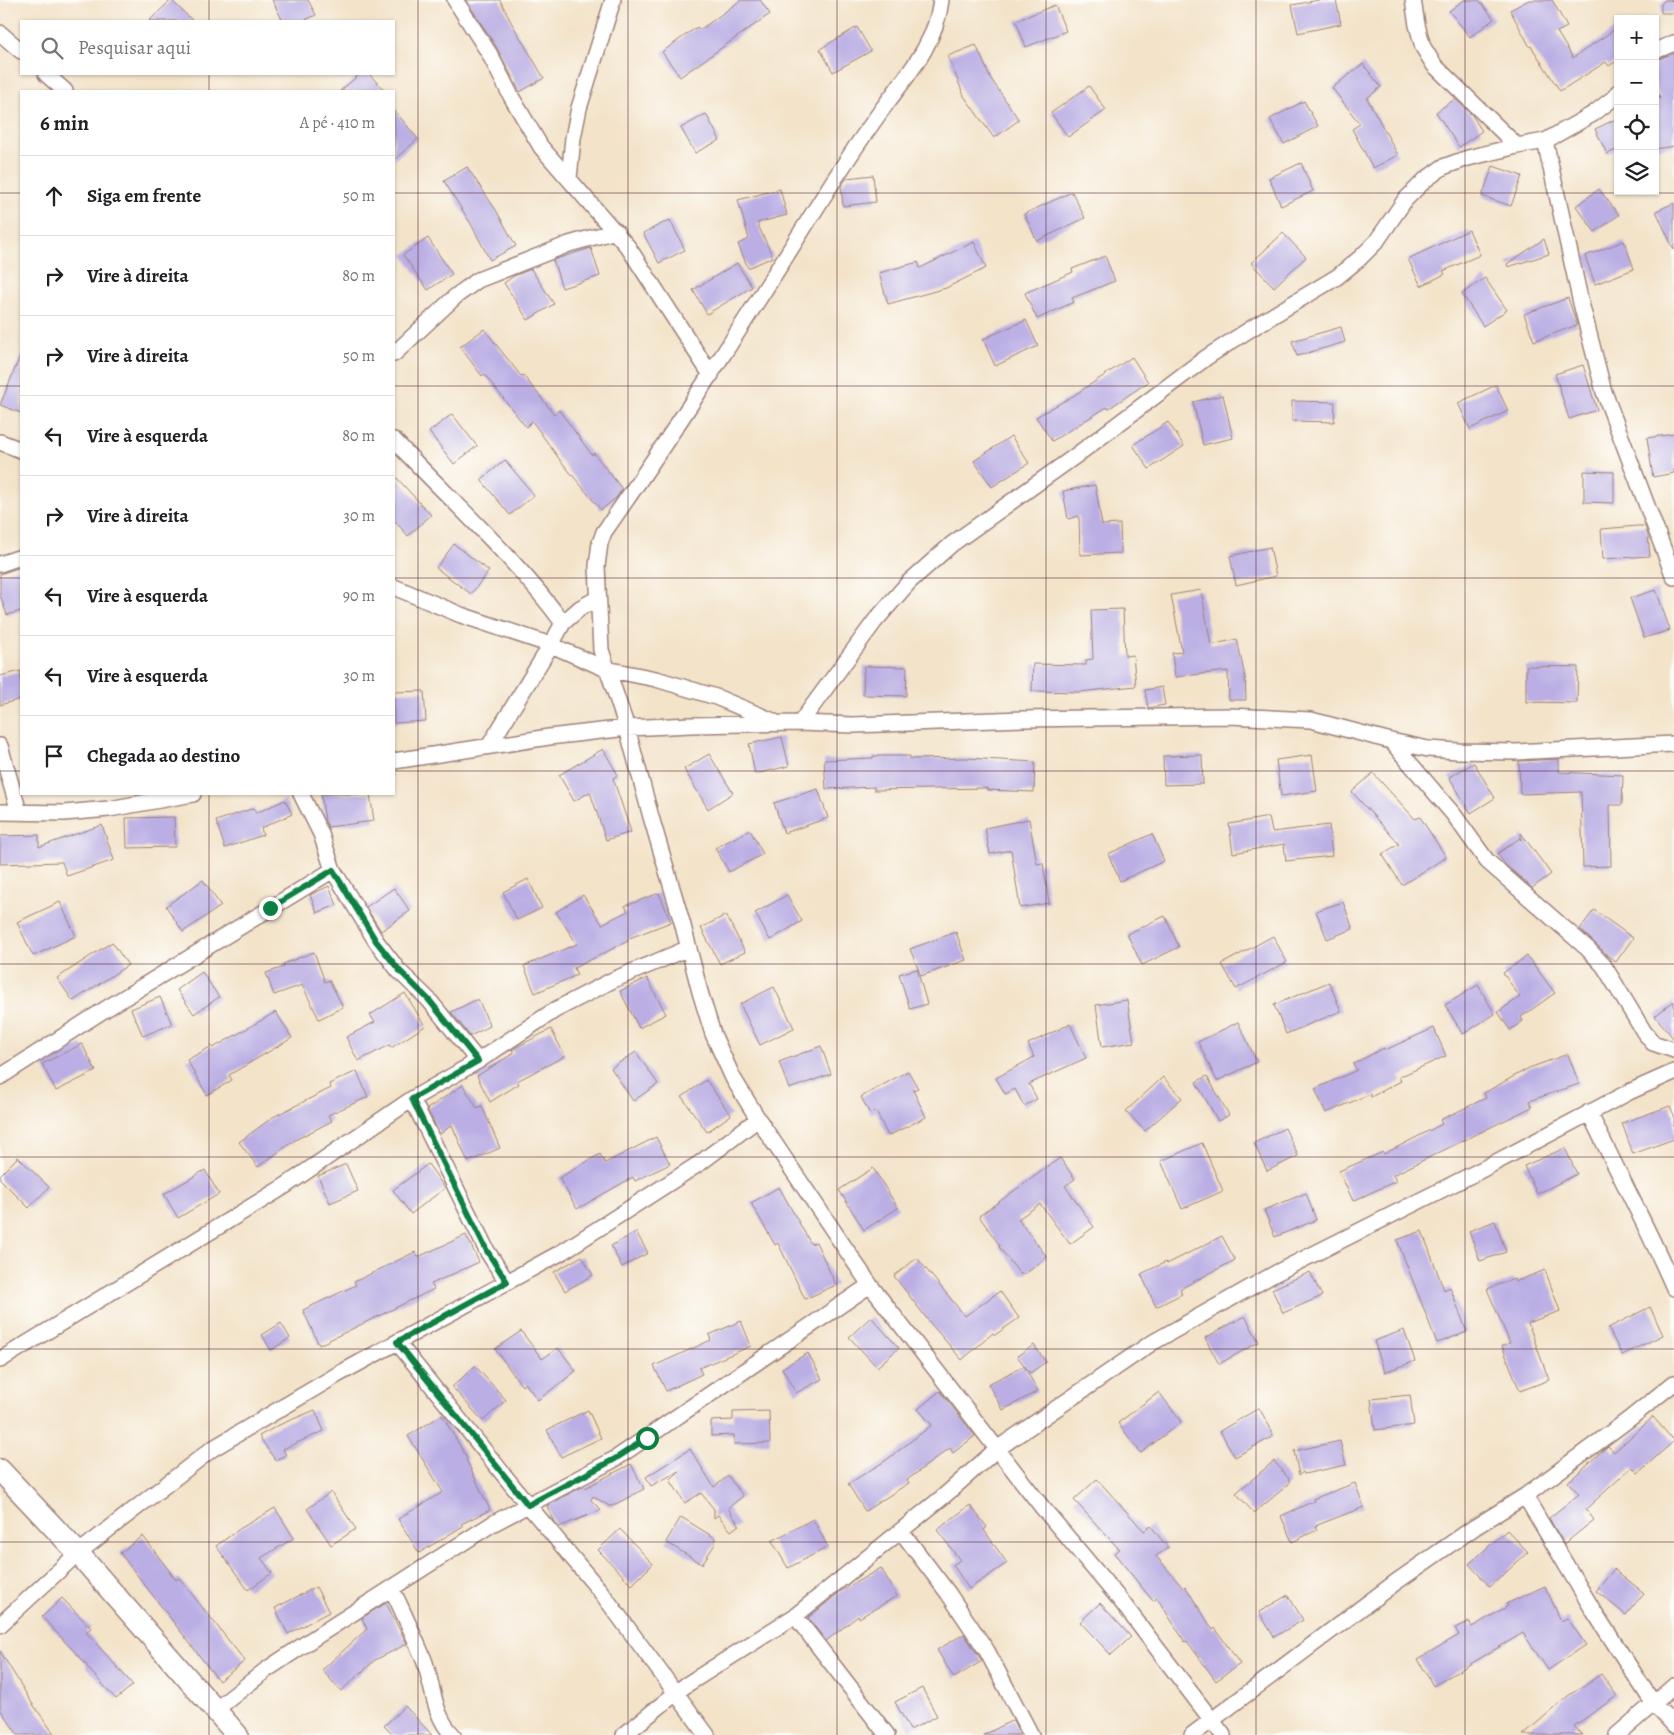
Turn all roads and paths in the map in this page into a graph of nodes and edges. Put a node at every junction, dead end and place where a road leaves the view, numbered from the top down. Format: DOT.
graph roads {
  1 [pos="455,0"];
  2 [pos="614,0"];
  3 [pos="941,0"];
  4 [pos="1413,0"];
  5 [pos="0,33"];
  6 [pos="1674,43"];
  7 [pos="1659,49"];
  8 [pos="20,50"];
  9 [pos="47,75"];
  10 [pos="64,90"];
  11 [pos="1614,98"];
  12 [pos="1545,141"];
  13 [pos="1517,146"];
  14 [pos="569,178"];
  15 [pos="616,231"];
  16 [pos="395,353"];
  17 [pos="711,375"];
  18 [pos="395,441"];
  19 [pos="0,442"];
  20 [pos="20,450"];
  21 [pos="20,557"];
  22 [pos="0,564"];
  23 [pos="1674,577"];
  24 [pos="395,586"];
  25 [pos="598,598"];
  26 [pos="564,623"];
  27 [pos="551,646"];
  28 [pos="606,669"];
  29 [pos="779,723"];
  30 [pos="800,723"];
  31 [pos="628,728"];
  32 [pos="1391,742"];
  33 [pos="1674,744"];
  34 [pos="0,746"];
  35 [pos="489,746"];
  36 [pos="395,761"];
  37 [pos="187,795"];
  38 [pos="302,795"];
  39 [pos="0,812"];
  40 [pos="19,812"];
  41 [pos="333,870"];
  42 [pos="689,948"];
  43 [pos="1674,1050"];
  44 [pos="478,1061"];
  45 [pos="1674,1072"];
  46 [pos="0,1077"];
  47 [pos="412,1099"];
  48 [pos="1589,1112"];
  49 [pos="758,1119"];
  50 [pos="507,1282"];
  51 [pos="870,1284"];
  52 [pos="1674,1288"];
  53 [pos="397,1342"];
  54 [pos="0,1360"];
  55 [pos="1674,1383"];
  56 [pos="997,1449"];
  57 [pos="0,1470"];
  58 [pos="1525,1496"];
  59 [pos="528,1505"];
  60 [pos="900,1531"];
  61 [pos="78,1553"];
  62 [pos="392,1589"];
  63 [pos="795,1616"];
  64 [pos="0,1625"];
  65 [pos="1674,1686"];
  66 [pos="675,1694"];
  67 [pos="1653,1703"];
  68 [pos="214,1711"];
  69 [pos="1212,1720"];
  70 [pos="1674,1725"];
  71 [pos="237,1735"];
  72 [pos="453,1735"];
  73 [pos="624,1735"];
  74 [pos="707,1735"];
  75 [pos="887,1735"];
  76 [pos="1031,1735"];
  77 [pos="1192,1735"];
  78 [pos="1223,1735"];
  79 [pos="1617,1735"];
  1 -- 14 [label="street"];
  2 -- 14 [label="street"];
  3 -- 17 [label="street"];
  4 -- 13 [label="street"];
  5 -- 8 [label="street"];
  6 -- 7 [label="street"];
  9 -- 10 [label="street"];
  11 -- 12 [label="street"];
  12 -- 13 [label="street"];
  12 -- 23 [label="street"];
  13 -- 30 [label="street"];
  14 -- 15 [label="street"];
  15 -- 16 [label="street"];
  15 -- 17 [label="street"];
  17 -- 25 [label="street"];
  18 -- 26 [label="street"];
  19 -- 20 [label="street"];
  21 -- 22 [label="street"];
  24 -- 27 [label="street"];
  25 -- 26 [label="street"];
  25 -- 28 [label="street"];
  26 -- 27 [label="street"];
  27 -- 28 [label="street"];
  27 -- 35 [label="street"];
  28 -- 29 [label="street"];
  28 -- 31 [label="street"];
  29 -- 30 [label="street"];
  29 -- 31 [label="street"];
  30 -- 32 [label="street"];
  31 -- 35 [label="street"];
  31 -- 42 [label="street"];
  32 -- 33 [label="street"];
  32 -- 43 [label="street"];
  34 -- 40 [label="street"];
  35 -- 36 [label="street"];
  37 -- 40 [label="street"];
  38 -- 41 [label="street"];
  39 -- 40 [label="street"];
  41 -- 44 [label="street"];
  41 -- 46 [label="street"];
  42 -- 44 [label="street"];
  42 -- 49 [label="street"];
  44 -- 47 [label="street"];
  45 -- 48 [label="street"];
  47 -- 50 [label="street"];
  47 -- 54 [label="street"];
  48 -- 52 [label="street"];
  48 -- 56 [label="street"];
  49 -- 50 [label="street"];
  49 -- 51 [label="street"];
  50 -- 53 [label="street"];
  51 -- 56 [label="street"];
  51 -- 59 [label="street"];
  53 -- 59 [label="street"];
  53 -- 61 [label="street"];
  55 -- 58 [label="street"];
  56 -- 60 [label="street"];
  56 -- 69 [label="street"];
  57 -- 61 [label="main road"];
  58 -- 67 [label="street"];
  58 -- 69 [label="street"];
  59 -- 62 [label="street"];
  59 -- 66 [label="street"];
  60 -- 63 [label="street"];
  60 -- 76 [label="street"];
  61 -- 64 [label="street"];
  61 -- 68 [label="main road"];
  62 -- 68 [label="street"];
  62 -- 72 [label="street"];
  63 -- 66 [label="street"];
  63 -- 75 [label="street"];
  65 -- 67 [label="street"];
  66 -- 73 [label="street"];
  66 -- 74 [label="street"];
  67 -- 70 [label="street"];
  67 -- 79 [label="street"];
  68 -- 71 [label="main road"];
  69 -- 77 [label="street"];
  69 -- 78 [label="street"];
}
